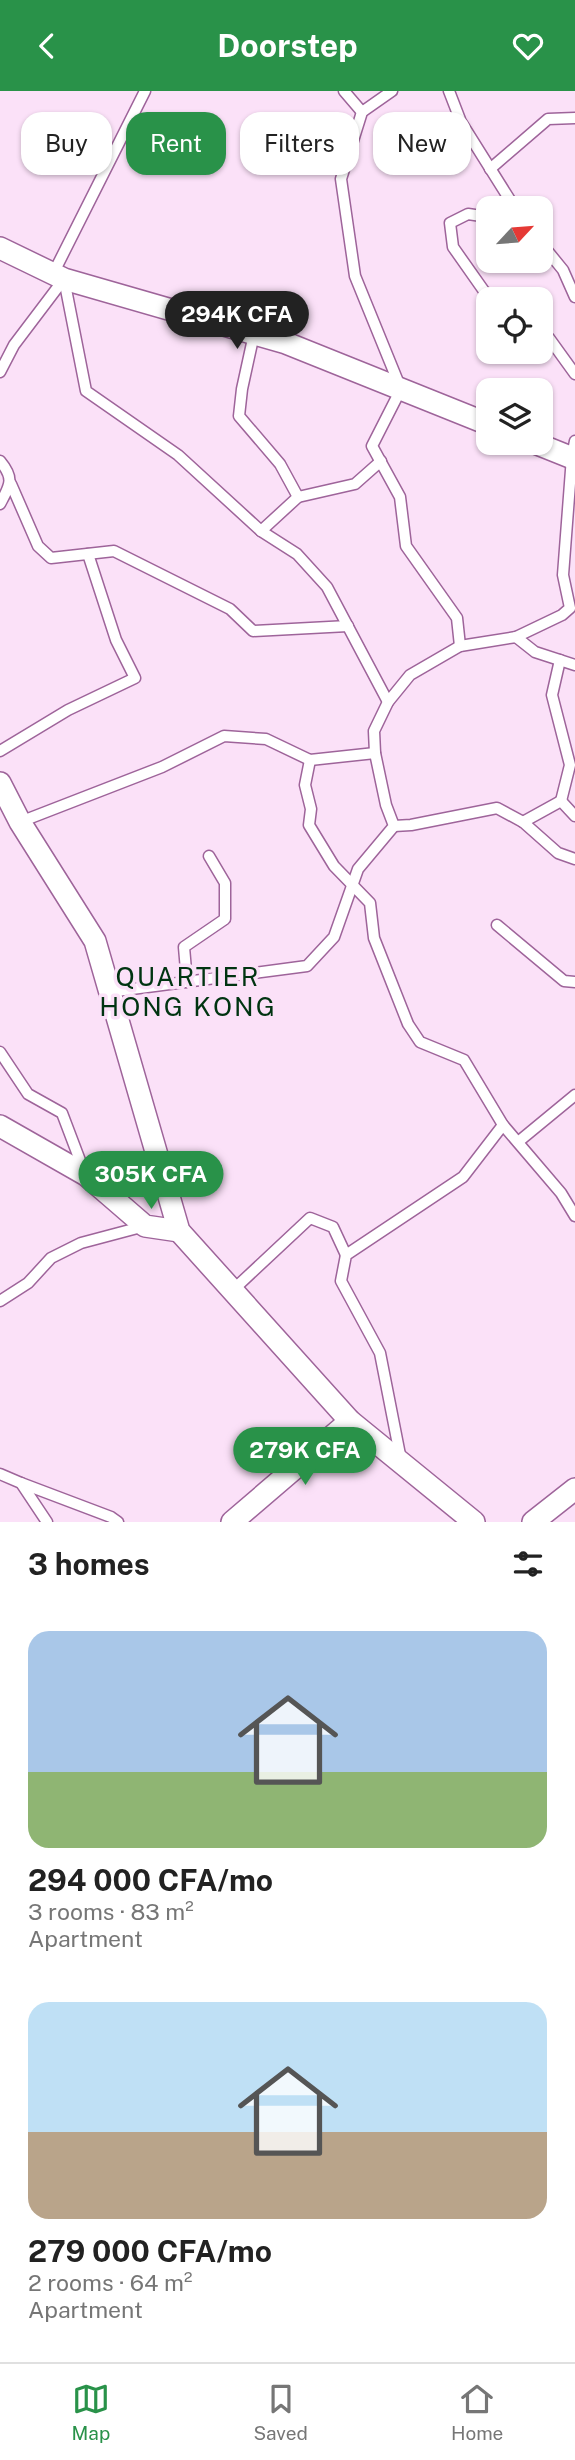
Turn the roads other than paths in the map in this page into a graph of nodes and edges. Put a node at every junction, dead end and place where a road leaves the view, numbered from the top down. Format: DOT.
graph roads {
  1 [pos="145,91"];
  2 [pos="344,91"];
  3 [pos="391,91"];
  4 [pos="449,91"];
  5 [pos="362,112"];
  6 [pos="575,118"];
  7 [pos="490,169"];
  8 [pos="507,196"];
  9 [pos="476,216"];
  10 [pos="0,248"];
  11 [pos="553,257"];
  12 [pos="58,276"];
  13 [pos="481,287"];
  14 [pos="575,297"];
  15 [pos="254,334"];
  16 [pos="553,342"];
  17 [pos="14,345"];
  18 [pos="0,355"];
  19 [pos="0,372"];
  20 [pos="575,374"];
  21 [pos="401,389"];
  22 [pos="476,419"];
  23 [pos="553,447"];
  24 [pos="574,452"];
  25 [pos="0,461"];
  26 [pos="381,461"];
  27 [pos="11,484"];
  28 [pos="298,497"];
  29 [pos="0,504"];
  30 [pos="261,531"];
  31 [pos="88,554"];
  32 [pos="573,607"];
  33 [pos="348,626"];
  34 [pos="516,637"];
  35 [pos="460,646"];
  36 [pos="559,660"];
  37 [pos="575,665"];
  38 [pos="388,702"];
  39 [pos="0,751"];
  40 [pos="375,753"];
  41 [pos="310,760"];
  42 [pos="0,783"];
  43 [pos="561,801"];
  44 [pos="575,816"];
  45 [pos="523,821"];
  46 [pos="20,823"];
  47 [pos="394,826"];
  48 [pos="209,856"];
  49 [pos="575,859"];
  50 [pos="353,883"];
  51 [pos="498,925"];
  52 [pos="187,982"];
  53 [pos="575,982"];
  54 [pos="109,992"];
  55 [pos="0,1052"];
  56 [pos="575,1095"];
  57 [pos="503,1125"];
  58 [pos="0,1126"];
  59 [pos="518,1142"];
  60 [pos="86,1175"];
  61 [pos="575,1216"];
  62 [pos="145,1226"];
  63 [pos="179,1231"];
  64 [pos="346,1255"];
  65 [pos="233,1290"];
  66 [pos="0,1301"];
  67 [pos="350,1421"];
  68 [pos="402,1463"];
  69 [pos="0,1474"];
  70 [pos="21,1483"];
  71 [pos="575,1489"];
  72 [pos="47,1522"];
  73 [pos="118,1522"];
  74 [pos="232,1522"];
  75 [pos="474,1522"];
  76 [pos="533,1522"];
  1 -- 12 [label="lane"];
  2 -- 5 [label="lane"];
  3 -- 5 [label="lane"];
  4 -- 7 [label="lane"];
  5 -- 21 [label="lane"];
  6 -- 7 [label="lane"];
  7 -- 8 [label="lane"];
  9 -- 13 [label="lane"];
  10 -- 12 [label="street"];
  11 -- 14 [label="lane"];
  12 -- 15 [label="street"];
  12 -- 17 [label="lane"];
  12 -- 30 [label="lane"];
  15 -- 21 [label="street"];
  15 -- 28 [label="lane"];
  16 -- 20 [label="lane"];
  17 -- 18 [label="lane"];
  17 -- 19 [label="lane"];
  21 -- 22 [label="street"];
  21 -- 26 [label="lane"];
  23 -- 24 [label="street"];
  24 -- 32 [label="lane"];
  25 -- 27 [label="lane"];
  26 -- 28 [label="lane"];
  26 -- 35 [label="lane"];
  27 -- 29 [label="lane"];
  27 -- 31 [label="lane"];
  28 -- 30 [label="lane"];
  30 -- 33 [label="lane"];
  31 -- 33 [label="lane"];
  31 -- 39 [label="lane"];
  32 -- 34 [label="lane"];
  33 -- 38 [label="lane"];
  34 -- 35 [label="lane"];
  34 -- 36 [label="lane"];
  35 -- 38 [label="lane"];
  36 -- 37 [label="lane"];
  36 -- 43 [label="lane"];
  38 -- 40 [label="lane"];
  40 -- 41 [label="lane"];
  40 -- 47 [label="lane"];
  41 -- 46 [label="lane"];
  41 -- 50 [label="lane"];
  42 -- 46 [label="street"];
  43 -- 44 [label="lane"];
  43 -- 45 [label="lane"];
  45 -- 47 [label="lane"];
  45 -- 49 [label="lane"];
  46 -- 54 [label="street"];
  47 -- 50 [label="lane"];
  48 -- 52 [label="lane"];
  50 -- 52 [label="lane"];
  50 -- 57 [label="lane"];
  51 -- 53 [label="lane"];
  52 -- 54 [label="lane"];
  54 -- 63 [label="street"];
  55 -- 60 [label="lane"];
  56 -- 59 [label="lane"];
  57 -- 59 [label="lane"];
  57 -- 64 [label="lane"];
  58 -- 60 [label="street"];
  59 -- 61 [label="lane"];
  60 -- 62 [label="street"];
  62 -- 63 [label="street"];
  62 -- 66 [label="lane"];
  63 -- 65 [label="street"];
  64 -- 65 [label="lane"];
  64 -- 68 [label="lane"];
  65 -- 67 [label="street"];
  67 -- 68 [label="street"];
  67 -- 74 [label="street"];
  68 -- 75 [label="street"];
  69 -- 70 [label="lane"];
  70 -- 72 [label="lane"];
  70 -- 73 [label="lane"];
  71 -- 76 [label="street"];
}
